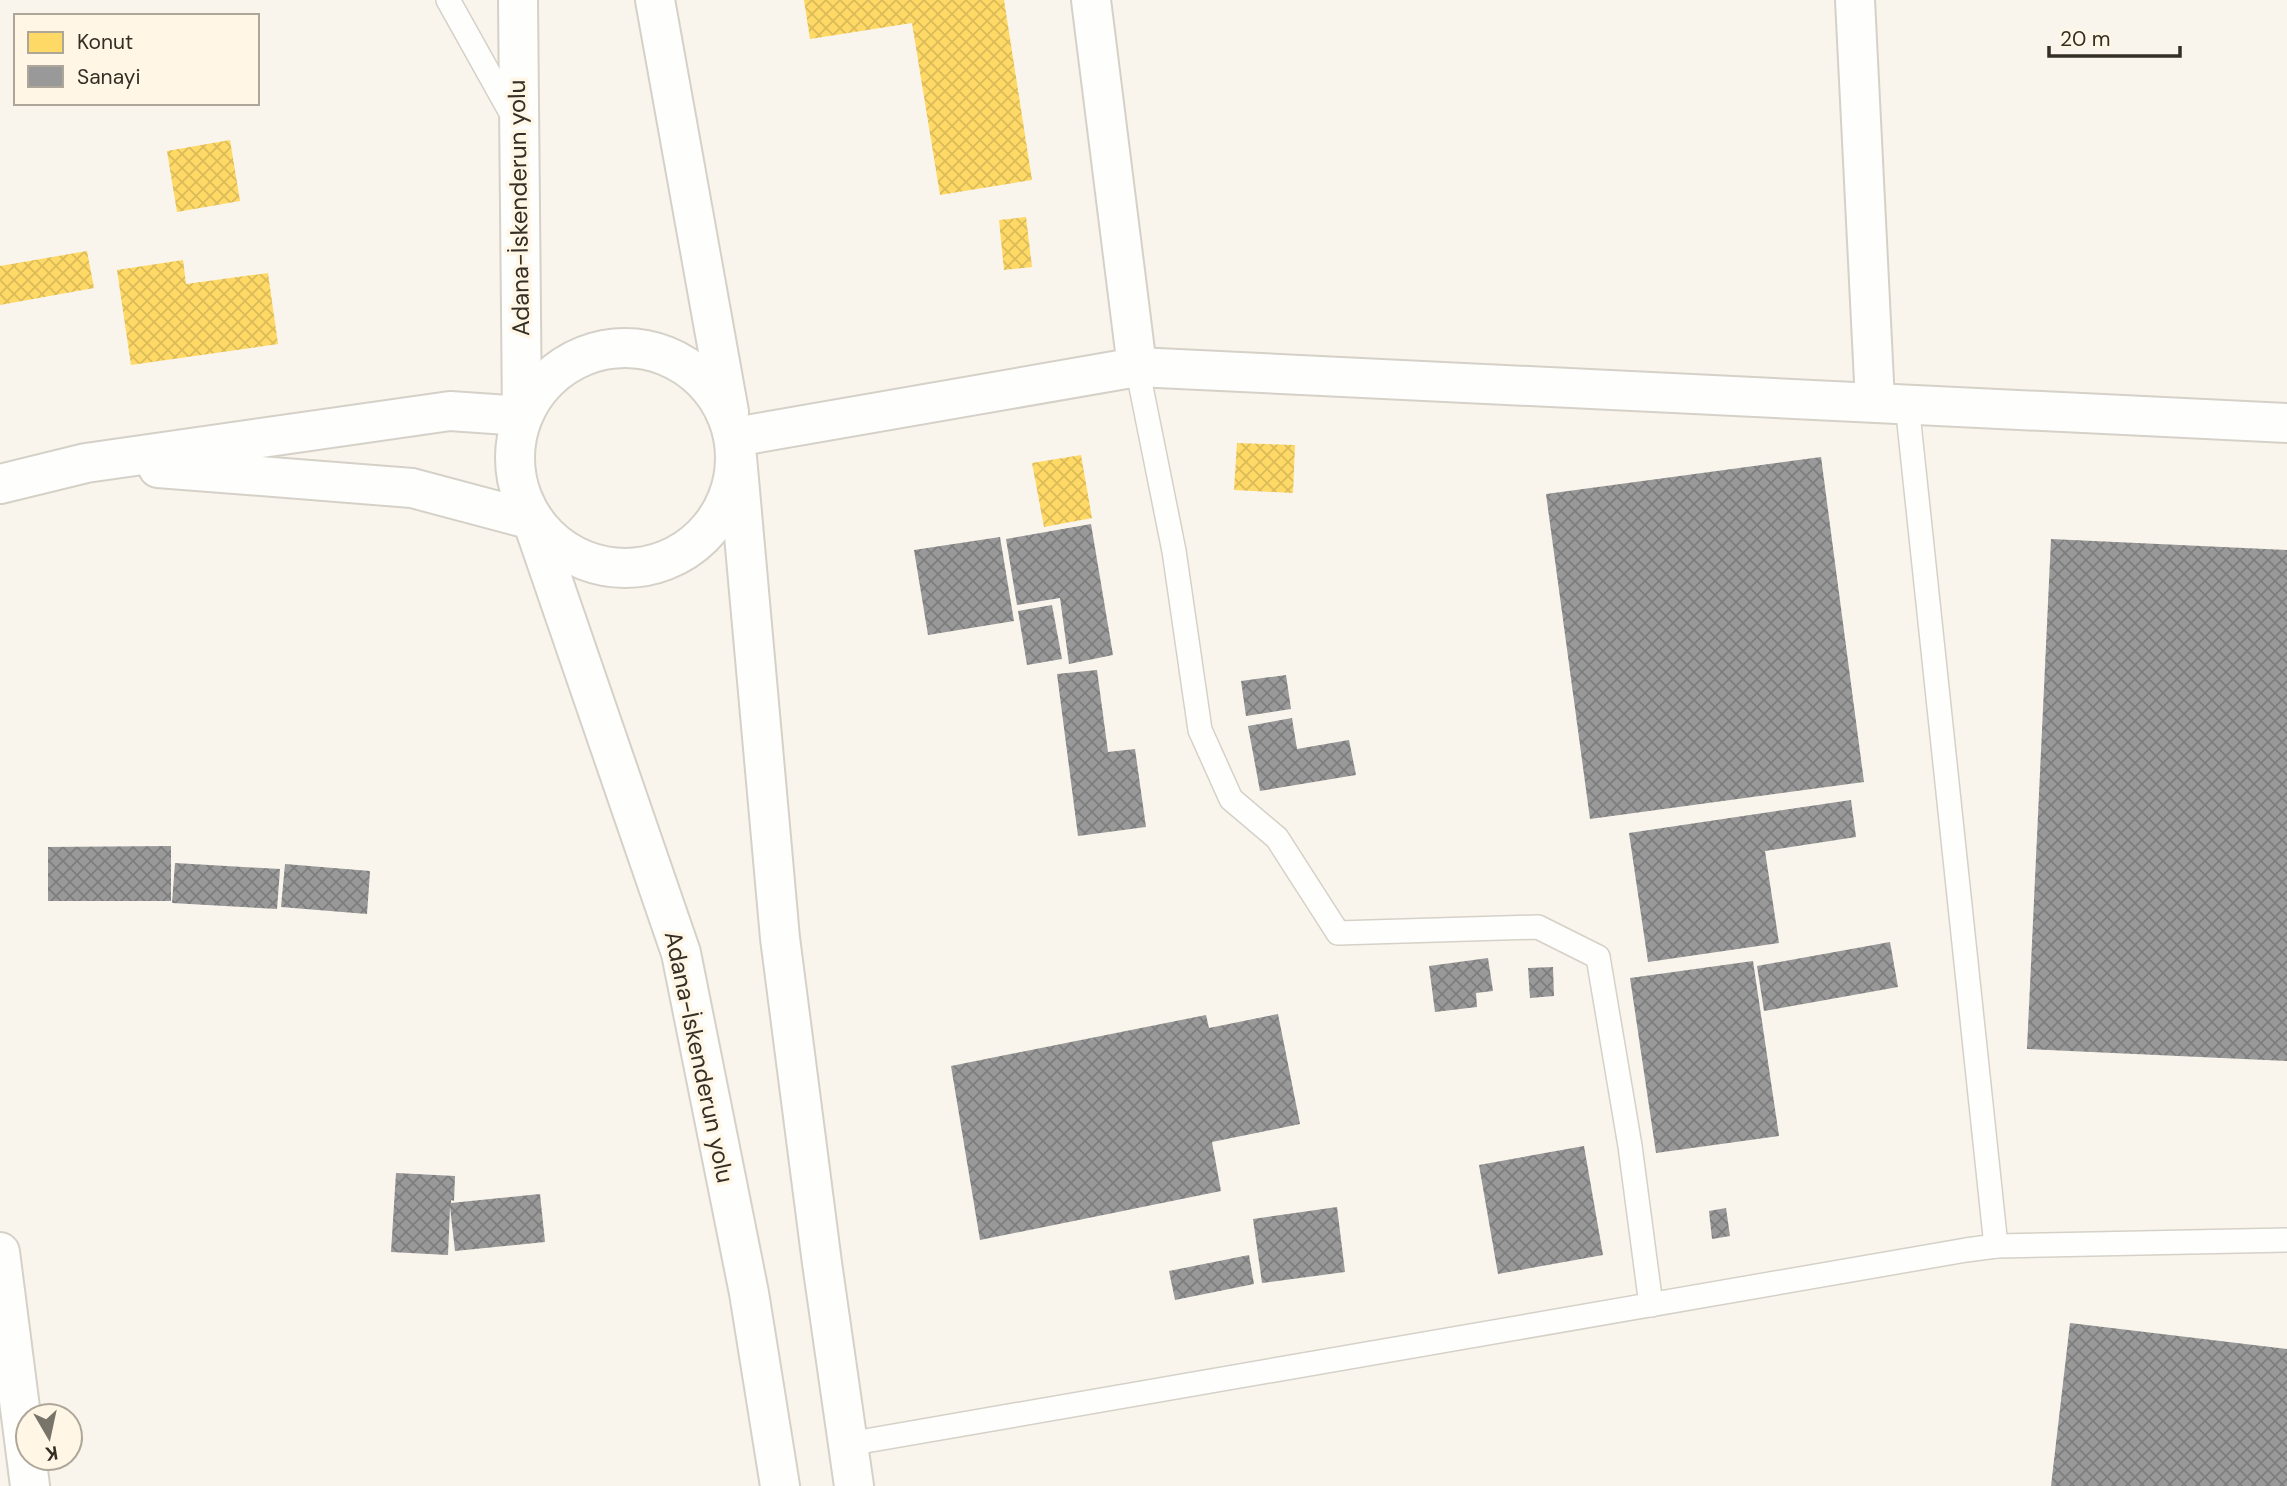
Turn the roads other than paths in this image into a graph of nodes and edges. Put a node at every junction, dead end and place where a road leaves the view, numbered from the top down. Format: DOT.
graph roads {
  1 [pos="449,0"];
  2 [pos="517,0"];
  3 [pos="655,0"];
  4 [pos="1091,0"];
  5 [pos="1855,0"];
  6 [pos="519,127"];
  7 [pos="1138,367"];
  8 [pos="1891,403"];
  9 [pos="522,416"];
  10 [pos="2287,424"];
  11 [pos="734,438"];
  12 [pos="86,463"];
  13 [pos="0,485"];
  14 [pos="533,520"];
  15 [pos="2287,1240"];
  16 [pos="1996,1246"];
  17 [pos="0,1252"];
  18 [pos="1651,1304"];
  19 [pos="848,1444"];
  20 [pos="30,1486"];
  21 [pos="780,1486"];
  22 [pos="855,1486"];
  1 -- 6 [label="lane"];
  2 -- 6 [label="main road, Adana-İskenderun yolu"];
  3 -- 11 [label="main road"];
  4 -- 7 [label="main road"];
  5 -- 8 [label="main road"];
  6 -- 9 [label="main road, Adana-İskenderun yolu"];
  7 -- 8 [label="main road"];
  7 -- 11 [label="main road"];
  7 -- 18 [label="lane"];
  8 -- 10 [label="main road"];
  8 -- 16 [label="lane"];
  9 -- 11 [label="main road"];
  9 -- 12 [label="main road"];
  9 -- 14 [label="main road"];
  11 -- 14 [label="main road"];
  11 -- 19 [label="main road"];
  12 -- 13 [label="main road"];
  12 -- 14 [label="main road"];
  14 -- 21 [label="main road, Adana-İskenderun yolu"];
  15 -- 16 [label="lane"];
  16 -- 18 [label="lane"];
  17 -- 20 [label="main road"];
  18 -- 19 [label="lane"];
  19 -- 22 [label="main road"];
}
